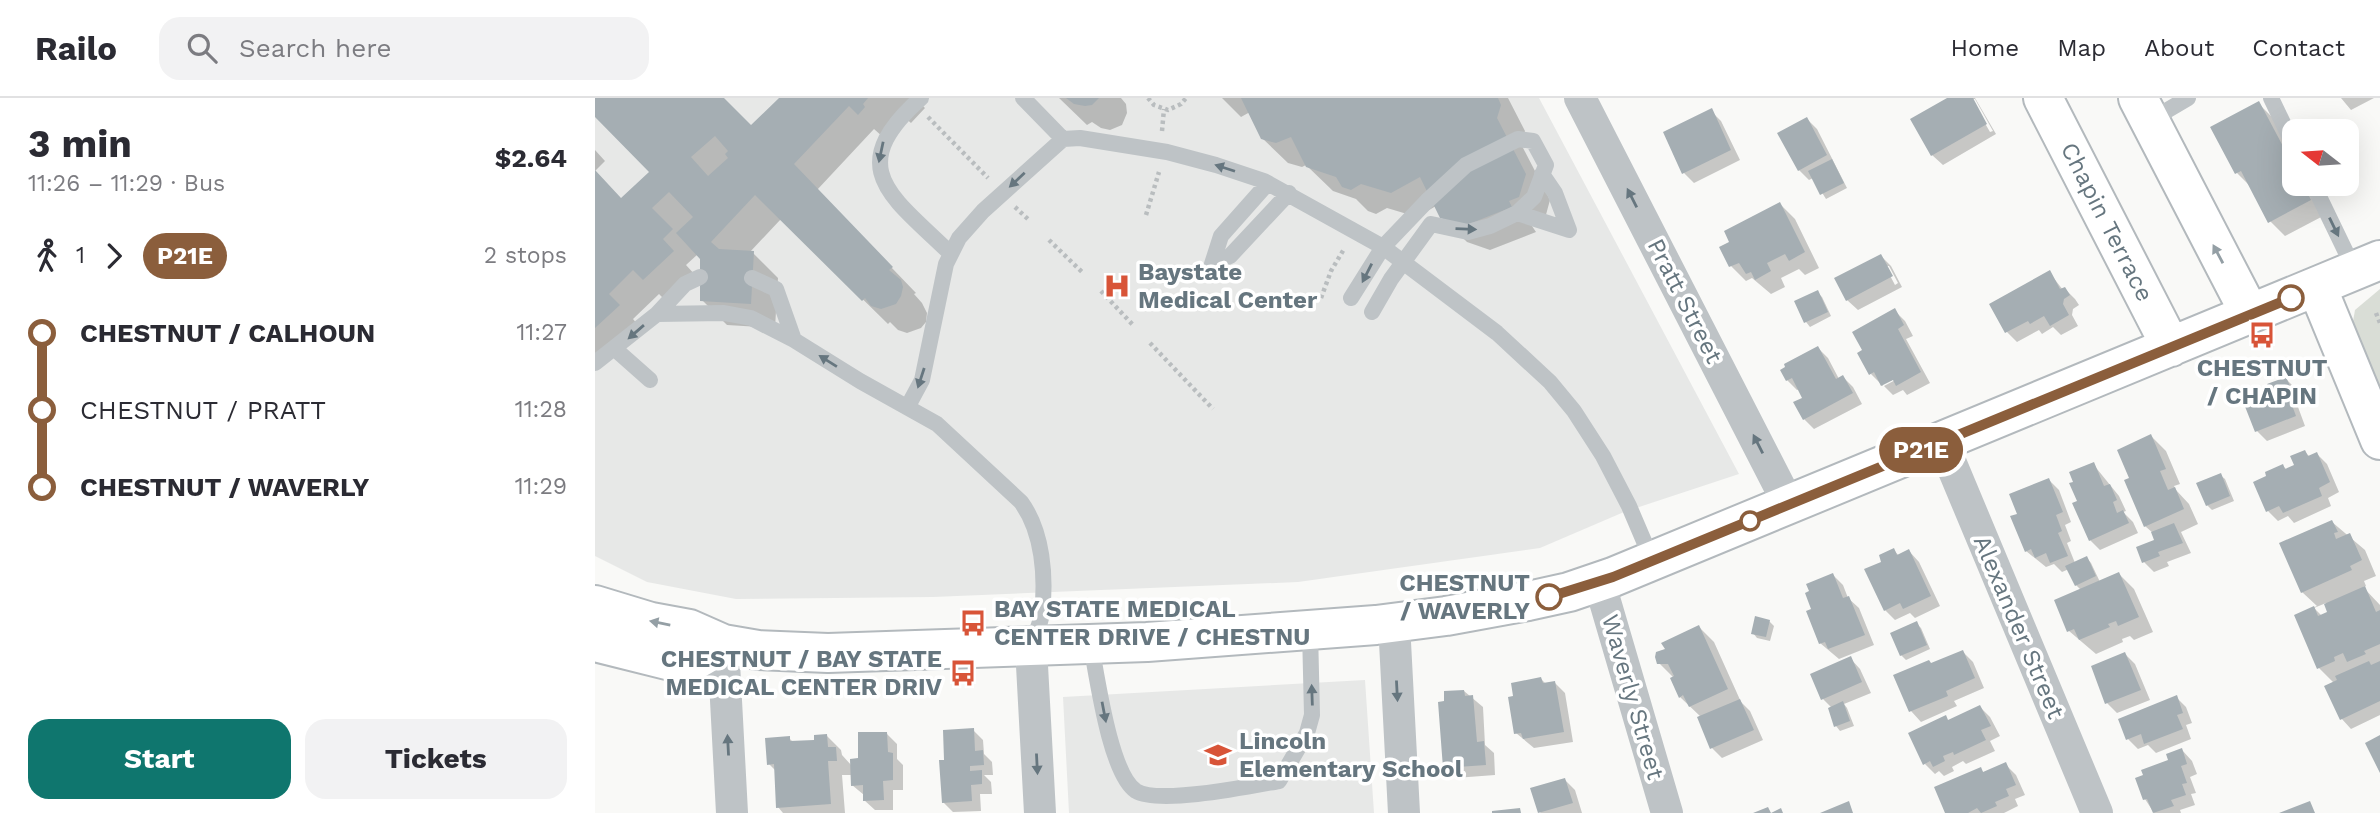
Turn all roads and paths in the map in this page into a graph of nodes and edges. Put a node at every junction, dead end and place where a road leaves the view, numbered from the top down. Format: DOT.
graph roads {
  1 [pos="1023,98"];
  2 [pos="1148,98"];
  3 [pos="1186,98"];
  4 [pos="1580,98"];
  5 [pos="2043,98"];
  6 [pos="2188,98"];
  7 [pos="2271,98"];
  8 [pos="922,105"];
  9 [pos="1164,109"];
  10 [pos="2144,109"];
  11 [pos="2282,121"];
  12 [pos="1161,135"];
  13 [pos="1063,139"];
  14 [pos="1161,166"];
  15 [pos="1542,174"];
  16 [pos="989,180"];
  17 [pos="1268,183"];
  18 [pos="1289,193"];
  19 [pos="2321,196"];
  20 [pos="1013,204"];
  21 [pos="1419,209"];
  22 [pos="1517,214"];
  23 [pos="1146,215"];
  24 [pos="1030,221"];
  25 [pos="1431,224"];
  26 [pos="1049,240"];
  27 [pos="1383,247"];
  28 [pos="1344,249"];
  29 [pos="951,254"];
  30 [pos="1403,262"];
  31 [pos="2367,265"];
  32 [pos="1082,272"];
  33 [pos="700,277"];
  34 [pos="752,278"];
  35 [pos="2317,287"];
  36 [pos="1101,291"];
  37 [pos="1321,298"];
  38 [pos="1351,298"];
  39 [pos="1372,312"];
  40 [pos="2376,313"];
  41 [pos="656,314"];
  42 [pos="2249,314"];
  43 [pos="2380,323"];
  44 [pos="1133,325"];
  45 [pos="794,340"];
  46 [pos="1150,343"];
  47 [pos="2171,347"];
  48 [pos="615,349"];
  49 [pos="595,363"];
  50 [pos="650,380"];
  51 [pos="908,406"];
  52 [pos="1213,409"];
  53 [pos="2380,440"];
  54 [pos="1942,442"];
  55 [pos="1789,505"];
  56 [pos="1652,560"];
  57 [pos="1599,582"];
  58 [pos="595,604"];
  59 [pos="1394,623"];
  60 [pos="1310,631"];
  61 [pos="595,642"];
  62 [pos="723,644"];
  63 [pos="1091,645"];
  64 [pos="1031,647"];
  65 [pos="732,813"];
  66 [pos="1040,813"];
  67 [pos="1404,813"];
  68 [pos="1667,813"];
  69 [pos="2097,813"];
  1 -- 13 [label="lane"];
  2 -- 9 [label="path"];
  3 -- 9 [label="path"];
  55 -- 4 [label="street, Pratt Street, one-way"];
  5 -- 47 [label="main road, Chapin Terrace"];
  6 -- 10 [label="lane"];
  7 -- 11 [label="lane"];
  8 -- 16 [label="path"];
  8 -- 29 [label="lane, one-way"];
  9 -- 12 [label="path"];
  42 -- 10 [label="main road, one-way"];
  17 -- 13 [label="lane, one-way"];
  13 -- 29 [label="lane, one-way"];
  14 -- 23 [label="path"];
  15 -- 21 [label="lane"];
  15 -- 22 [label="lane"];
  15 -- 22 [label="lane"];
  17 -- 18 [label="lane"];
  17 -- 18 [label="lane"];
  18 -- 27 [label="lane"];
  19 -- 31 [label="lane, one-way"];
  20 -- 24 [label="path"];
  21 -- 25 [label="lane"];
  21 -- 27 [label="lane"];
  25 -- 22 [label="lane, one-way"];
  25 -- 30 [label="lane"];
  26 -- 32 [label="path"];
  27 -- 30 [label="lane"];
  27 -- 38 [label="lane, one-way"];
  28 -- 37 [label="path"];
  29 -- 51 [label="lane, one-way"];
  30 -- 39 [label="lane"];
  30 -- 56 [label="lane"];
  31 -- 35 [label="main road"];
  33 -- 41 [label="lane"];
  34 -- 45 [label="lane"];
  35 -- 42 [label="main road"];
  35 -- 53 [label="main road"];
  36 -- 44 [label="path"];
  40 -- 43 [label="path"];
  41 -- 45 [label="lane"];
  41 -- 48 [label="lane, one-way"];
  42 -- 47 [label="main road"];
  51 -- 45 [label="lane, one-way"];
  46 -- 52 [label="path"];
  47 -- 54 [label="main road"];
  48 -- 49 [label="lane"];
  48 -- 50 [label="lane"];
  51 -- 64 [label="lane"];
  54 -- 55 [label="main road"];
  54 -- 69 [label="street, Alexander Street"];
  55 -- 56 [label="main road"];
  56 -- 57 [label="main road"];
  57 -- 59 [label="main road"];
  57 -- 68 [label="street, Waverly Street"];
  62 -- 58 [label="main road, one-way"];
  59 -- 60 [label="main road"];
  59 -- 67 [label="street, one-way"];
  60 -- 63 [label="main road"];
  63 -- 60 [label="lane, one-way"];
  61 -- 62 [label="main road"];
  62 -- 64 [label="main road"];
  65 -- 62 [label="street, one-way"];
  63 -- 64 [label="main road"];
  64 -- 66 [label="street, one-way"];
}
